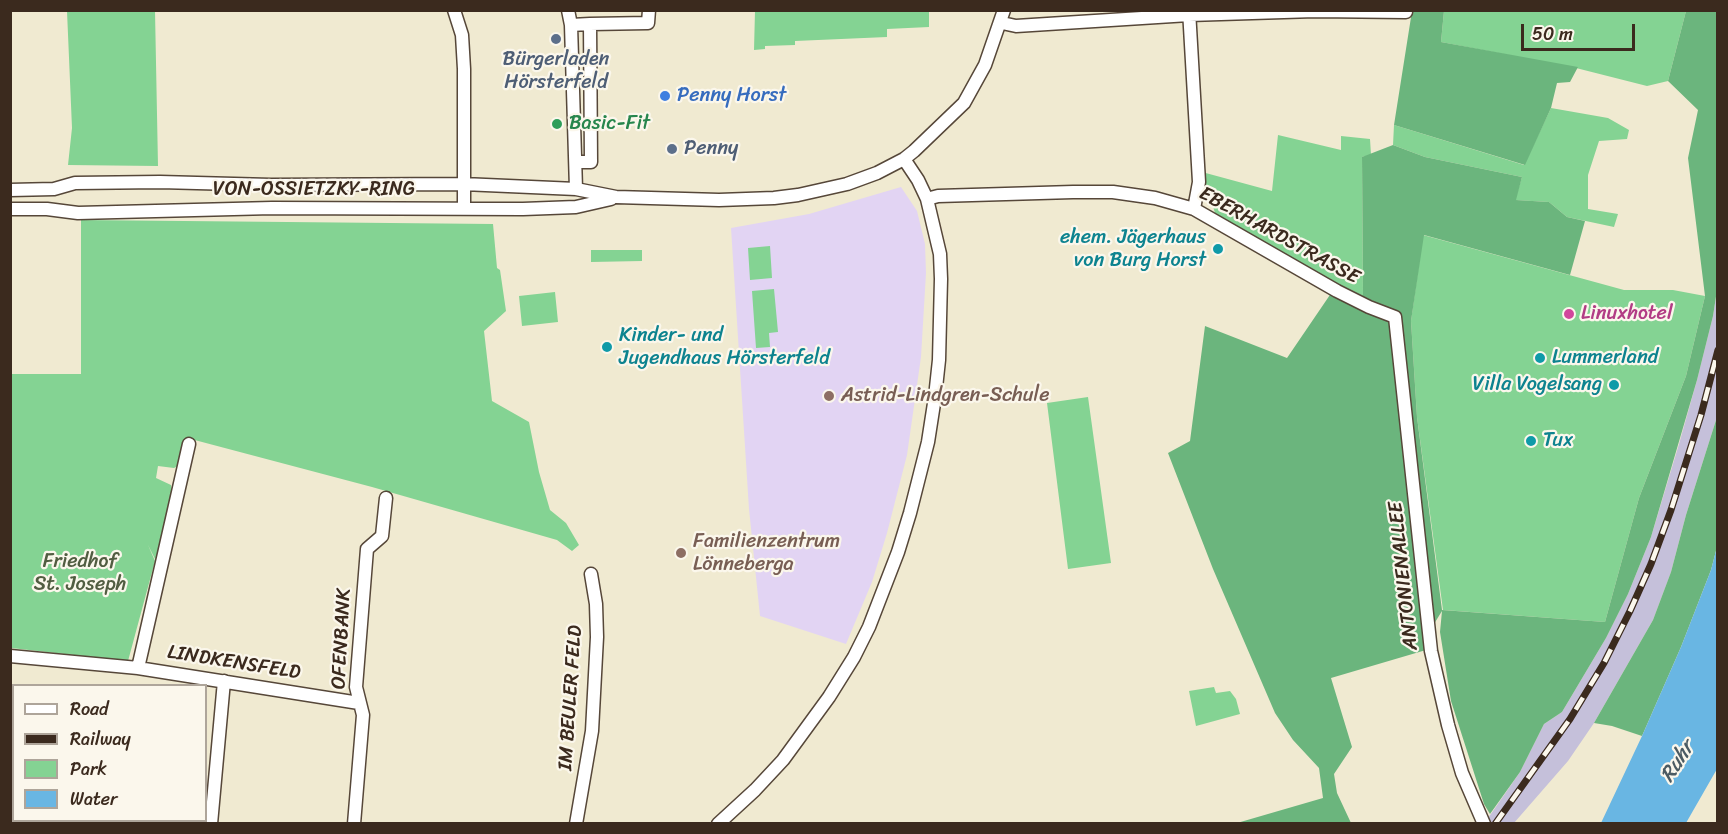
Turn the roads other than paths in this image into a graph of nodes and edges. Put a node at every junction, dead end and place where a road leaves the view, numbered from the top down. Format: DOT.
graph roads {
  1 [pos="454,10"];
  2 [pos="568,10"];
  3 [pos="649,10"];
  4 [pos="1315,11"];
  5 [pos="1406,12"];
  6 [pos="1189,13"];
  7 [pos="1003,17"];
  8 [pos="590,24"];
  9 [pos="571,25"];
  10 [pos="904,159"];
  11 [pos="576,162"];
  12 [pos="463,184"];
  13 [pos="576,189"];
  14 [pos="10,190"];
  15 [pos="616,197"];
  16 [pos="927,199"];
  17 [pos="10,209"];
  18 [pos="464,209"];
  19 [pos="1194,209"];
  20 [pos="1395,317"];
  21 [pos="189,444"];
  22 [pos="386,498"];
  23 [pos="591,574"];
  24 [pos="10,656"];
  25 [pos="138,668"];
  26 [pos="224,681"];
  27 [pos="359,703"];
  28 [pos="211,824"];
  29 [pos="354,824"];
  30 [pos="576,824"];
  31 [pos="718,824"];
  32 [pos="1484,824"];
  1 -- 12 [label="street"];
  2 -- 9 [label="street"];
  3 -- 8 [label="street"];
  4 -- 5 [label="street"];
  4 -- 6 [label="street"];
  6 -- 7 [label="street"];
  6 -- 19 [label="street"];
  7 -- 10 [label="street, VON-OSSIETZKY-RING"];
  8 -- 9 [label="street"];
  8 -- 11 [label="street"];
  9 -- 11 [label="street"];
  10 -- 15 [label="street, VON-OSSIETZKY-RING"];
  10 -- 16 [label="street"];
  11 -- 13 [label="street"];
  12 -- 13 [label="street, VON-OSSIETZKY-RING"];
  12 -- 14 [label="street, VON-OSSIETZKY-RING"];
  12 -- 18 [label="street"];
  13 -- 15 [label="street, VON-OSSIETZKY-RING"];
  15 -- 18 [label="street, VON-OSSIETZKY-RING"];
  16 -- 19 [label="street, EBERHARDSTRASSE"];
  16 -- 31 [label="street"];
  17 -- 18 [label="street, VON-OSSIETZKY-RING"];
  19 -- 20 [label="street, EBERHARDSTRASSE"];
  20 -- 32 [label="street, ANTONIENALLEE"];
  21 -- 25 [label="street, LINDKENSFELD"];
  22 -- 27 [label="street, OFENBANK"];
  23 -- 30 [label="street, IM BEULER FELD"];
  24 -- 25 [label="street, LINDKENSFELD"];
  25 -- 26 [label="street, LINDKENSFELD"];
  26 -- 27 [label="street, LINDKENSFELD"];
  26 -- 28 [label="street"];
  27 -- 29 [label="street, OFENBANK"];
}
